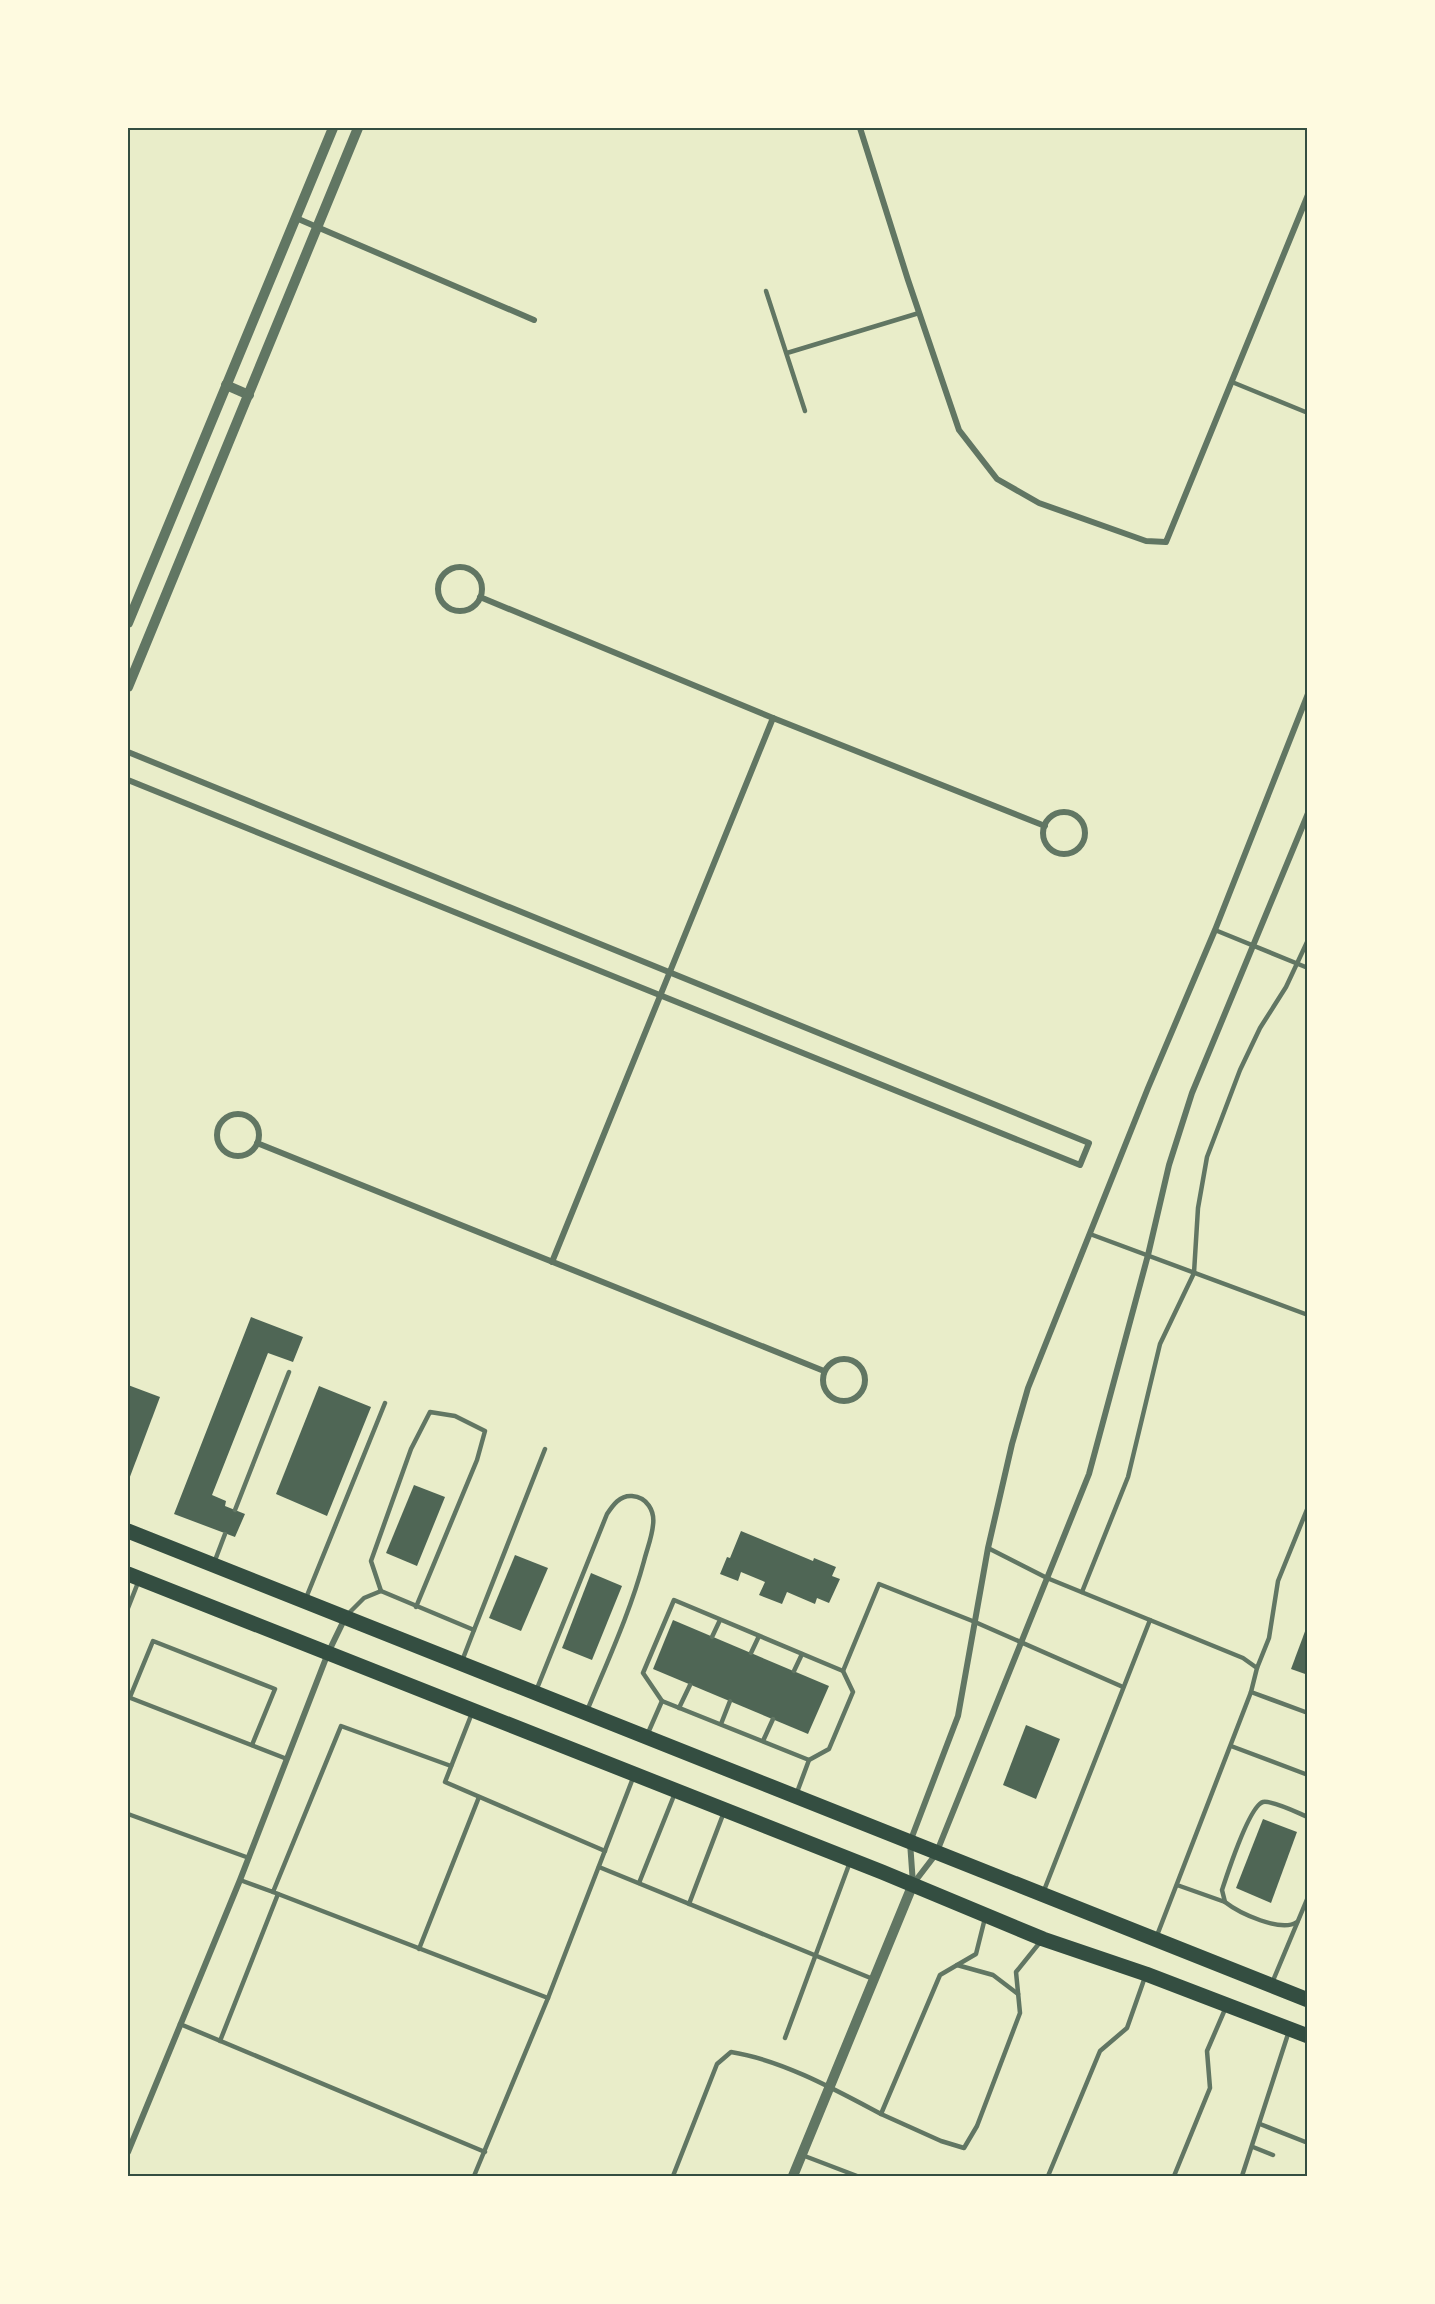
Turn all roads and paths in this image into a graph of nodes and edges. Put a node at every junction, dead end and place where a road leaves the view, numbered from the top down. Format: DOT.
graph roads {
  1 [pos="333,128"];
  2 [pos="358,128"];
  3 [pos="860,128"];
  4 [pos="1308,195"];
  5 [pos="296,218"];
  6 [pos="318,228"];
  7 [pos="766,291"];
  8 [pos="919,313"];
  9 [pos="534,320"];
  10 [pos="787,353"];
  11 [pos="1232,382"];
  12 [pos="226,385"];
  13 [pos="249,395"];
  14 [pos="805,411"];
  15 [pos="1308,413"];
  16 [pos="480,597"];
  17 [pos="128,623"];
  18 [pos="128,687"];
  19 [pos="1308,694"];
  20 [pos="773,718"];
  21 [pos="128,752"];
  22 [pos="128,780"];
  23 [pos="1308,813"];
  24 [pos="1044,826"];
  25 [pos="1215,930"];
  26 [pos="1308,940"];
  27 [pos="1254,945"];
  28 [pos="1296,964"];
  29 [pos="1308,968"];
  30 [pos="670,972"];
  31 [pos="661,996"];
  32 [pos="257,1143"];
  33 [pos="1090,1234"];
  34 [pos="1148,1256"];
  35 [pos="552,1262"];
  36 [pos="1194,1273"];
  37 [pos="1308,1315"];
  38 [pos="824,1371"];
  39 [pos="290,1372"];
  40 [pos="386,1403"];
  41 [pos="545,1449"];
  42 [pos="1308,1507"];
  43 [pos="235,1510"];
  44 [pos="128,1531"];
  45 [pos="225,1534"];
  46 [pos="988,1548"];
  47 [pos="213,1566"];
  48 [pos="134,1576"];
  49 [pos="1047,1578"];
  50 [pos="381,1592"];
  51 [pos="1082,1592"];
  52 [pos="305,1603"];
  53 [pos="416,1606"];
  54 [pos="128,1608"];
  55 [pos="345,1617"];
  56 [pos="720,1620"];
  57 [pos="1150,1620"];
  58 [pos="975,1622"];
  59 [pos="474,1630"];
  60 [pos="759,1636"];
  61 [pos="712,1637"];
  62 [pos="1021,1642"];
  63 [pos="328,1653"];
  64 [pos="752,1653"];
  65 [pos="802,1654"];
  66 [pos="461,1664"];
  67 [pos="1257,1668"];
  68 [pos="794,1671"];
  69 [pos="843,1671"];
  70 [pos="690,1685"];
  71 [pos="1124,1687"];
  72 [pos="1251,1692"];
  73 [pos="535,1693"];
  74 [pos="129,1697"];
  75 [pos="662,1701"];
  76 [pos="730,1701"];
  77 [pos="679,1708"];
  78 [pos="473,1710"];
  79 [pos="1308,1713"];
  80 [pos="586,1714"];
  81 [pos="772,1719"];
  82 [pos="721,1725"];
  83 [pos="646,1738"];
  84 [pos="763,1741"];
  85 [pos="252,1745"];
  86 [pos="1230,1746"];
  87 [pos="287,1759"];
  88 [pos="809,1760"];
  89 [pos="451,1766"];
  90 [pos="635,1774"];
  91 [pos="1308,1775"];
  92 [pos="676,1790"];
  93 [pos="479,1797"];
  94 [pos="795,1797"];
  95 [pos="725,1810"];
  96 [pos="128,1814"];
  97 [pos="1308,1817"];
  98 [pos="910,1842"];
  99 [pos="605,1851"];
  100 [pos="936,1854"];
  101 [pos="249,1858"];
  102 [pos="850,1860"];
  103 [pos="599,1867"];
  104 [pos="240,1880"];
  105 [pos="639,1883"];
  106 [pos="913,1884"];
  107 [pos="1177,1885"];
  108 [pos="276,1893"];
  109 [pos="1042,1895"];
  110 [pos="1308,1898"];
  111 [pos="1224,1902"];
  112 [pos="689,1904"];
  113 [pos="985,1916"];
  114 [pos="1298,1922"];
  115 [pos="1043,1939"];
  116 [pos="1156,1940"];
  117 [pos="419,1949"];
  118 [pos="816,1955"];
  119 [pos="956,1965"];
  120 [pos="1146,1974"];
  121 [pos="873,1978"];
  122 [pos="1271,1986"];
  123 [pos="1018,1994"];
  124 [pos="548,1998"];
  125 [pos="1308,2000"];
  126 [pos="1227,2005"];
  127 [pos="180,2024"];
  128 [pos="1289,2029"];
  129 [pos="1308,2036"];
  130 [pos="784,2037"];
  131 [pos="220,2040"];
  132 [pos="829,2086"];
  133 [pos="881,2114"];
  134 [pos="1260,2124"];
  135 [pos="1308,2143"];
  136 [pos="1253,2147"];
  137 [pos="128,2152"];
  138 [pos="485,2152"];
  139 [pos="802,2155"];
  140 [pos="1273,2155"];
  141 [pos="474,2176"];
  142 [pos="673,2176"];
  143 [pos="793,2176"];
  144 [pos="857,2176"];
  145 [pos="1048,2176"];
  146 [pos="1174,2176"];
  147 [pos="1242,2176"];
  1 -- 5 [label="street"];
  2 -- 6 [label="street"];
  3 -- 8 [label="street"];
  4 -- 11 [label="street"];
  5 -- 6 [label="street"];
  5 -- 12 [label="street"];
  6 -- 9 [label="street"];
  6 -- 13 [label="street"];
  7 -- 10 [label="lane"];
  8 -- 10 [label="lane"];
  8 -- 11 [label="street"];
  10 -- 14 [label="lane"];
  11 -- 15 [label="lane"];
  12 -- 13 [label="street"];
  12 -- 17 [label="street"];
  13 -- 18 [label="street"];
  16 -- 16 [label="street"];
  16 -- 20 [label="street"];
  19 -- 25 [label="street"];
  20 -- 24 [label="street"];
  20 -- 30 [label="street"];
  21 -- 30 [label="street"];
  22 -- 31 [label="street"];
  23 -- 27 [label="street"];
  24 -- 24 [label="street"];
  25 -- 27 [label="lane"];
  25 -- 33 [label="street"];
  26 -- 28 [label="lane"];
  27 -- 28 [label="lane"];
  27 -- 34 [label="street"];
  28 -- 29 [label="lane"];
  28 -- 36 [label="lane"];
  30 -- 31 [label="street"];
  30 -- 31 [label="street"];
  31 -- 35 [label="street"];
  32 -- 32 [label="street"];
  32 -- 35 [label="street"];
  33 -- 34 [label="lane"];
  33 -- 46 [label="street"];
  34 -- 36 [label="lane"];
  34 -- 49 [label="street"];
  35 -- 38 [label="street"];
  36 -- 37 [label="lane"];
  36 -- 51 [label="lane"];
  38 -- 38 [label="street"];
  39 -- 43 [label="lane"];
  40 -- 52 [label="lane"];
  41 -- 59 [label="lane"];
  42 -- 67 [label="lane"];
  44 -- 47 [label="main road"];
  45 -- 47 [label="lane"];
  46 -- 49 [label="lane"];
  46 -- 58 [label="street"];
  47 -- 52 [label="main road"];
  48 -- 54 [label="lane"];
  48 -- 63 [label="main road"];
  49 -- 51 [label="lane"];
  49 -- 62 [label="street"];
  50 -- 53 [label="lane"];
  50 -- 53 [label="lane"];
  50 -- 55 [label="lane"];
  51 -- 57 [label="lane"];
  52 -- 55 [label="main road"];
  53 -- 59 [label="lane"];
  55 -- 63 [label="street"];
  55 -- 66 [label="main road"];
  56 -- 60 [label="lane"];
  56 -- 61 [label="lane"];
  56 -- 75 [label="lane"];
  57 -- 67 [label="lane"];
  57 -- 71 [label="lane"];
  58 -- 62 [label="lane"];
  58 -- 69 [label="lane"];
  58 -- 98 [label="street"];
  59 -- 66 [label="lane"];
  60 -- 64 [label="lane"];
  60 -- 65 [label="lane"];
  62 -- 71 [label="lane"];
  62 -- 100 [label="street"];
  63 -- 78 [label="main road"];
  63 -- 87 [label="street"];
  65 -- 68 [label="lane"];
  65 -- 69 [label="lane"];
  66 -- 73 [label="main road"];
  67 -- 72 [label="lane"];
  69 -- 88 [label="lane"];
  70 -- 77 [label="lane"];
  71 -- 109 [label="lane"];
  72 -- 79 [label="lane"];
  72 -- 86 [label="lane"];
  73 -- 80 [label="main road"];
  73 -- 80 [label="lane"];
  74 -- 85 [label="lane"];
  74 -- 85 [label="lane"];
  75 -- 77 [label="lane"];
  75 -- 83 [label="lane"];
  76 -- 82 [label="lane"];
  77 -- 82 [label="lane"];
  78 -- 89 [label="lane"];
  78 -- 90 [label="main road"];
  80 -- 83 [label="main road"];
  81 -- 84 [label="lane"];
  82 -- 84 [label="lane"];
  83 -- 94 [label="main road"];
  84 -- 88 [label="lane"];
  85 -- 87 [label="lane"];
  86 -- 91 [label="lane"];
  86 -- 107 [label="lane"];
  87 -- 101 [label="street"];
  88 -- 94 [label="lane"];
  89 -- 93 [label="lane"];
  89 -- 108 [label="lane"];
  90 -- 92 [label="main road"];
  90 -- 99 [label="lane"];
  92 -- 95 [label="main road"];
  92 -- 105 [label="lane"];
  93 -- 99 [label="lane"];
  93 -- 117 [label="lane"];
  94 -- 98 [label="main road"];
  95 -- 102 [label="main road"];
  95 -- 112 [label="lane"];
  96 -- 101 [label="lane"];
  97 -- 111 [label="lane"];
  98 -- 100 [label="main road"];
  98 -- 106 [label="street"];
  99 -- 103 [label="lane"];
  100 -- 106 [label="street"];
  100 -- 109 [label="main road"];
  101 -- 104 [label="street"];
  102 -- 106 [label="main road"];
  102 -- 118 [label="lane"];
  103 -- 105 [label="lane"];
  103 -- 124 [label="lane"];
  104 -- 108 [label="lane"];
  104 -- 127 [label="street"];
  105 -- 112 [label="lane"];
  106 -- 113 [label="main road"];
  106 -- 121 [label="street"];
  107 -- 111 [label="lane"];
  107 -- 116 [label="lane"];
  108 -- 117 [label="lane"];
  108 -- 131 [label="lane"];
  109 -- 116 [label="main road"];
  110 -- 114 [label="lane"];
  111 -- 114 [label="lane"];
  112 -- 118 [label="lane"];
  113 -- 115 [label="main road"];
  113 -- 119 [label="lane"];
  114 -- 122 [label="lane"];
  115 -- 120 [label="main road"];
  115 -- 123 [label="lane"];
  116 -- 122 [label="main road"];
  117 -- 124 [label="lane"];
  118 -- 121 [label="lane"];
  118 -- 130 [label="lane"];
  119 -- 123 [label="lane"];
  119 -- 133 [label="lane"];
  120 -- 126 [label="main road"];
  120 -- 145 [label="lane"];
  121 -- 132 [label="street"];
  122 -- 125 [label="main road"];
  123 -- 133 [label="lane"];
  124 -- 138 [label="lane"];
  126 -- 128 [label="main road"];
  126 -- 146 [label="lane"];
  127 -- 131 [label="lane"];
  127 -- 137 [label="street"];
  128 -- 129 [label="main road"];
  128 -- 134 [label="lane"];
  131 -- 138 [label="lane"];
  132 -- 133 [label="lane"];
  132 -- 139 [label="street"];
  132 -- 142 [label="lane"];
  134 -- 135 [label="lane"];
  134 -- 136 [label="lane"];
  136 -- 140 [label="lane"];
  136 -- 147 [label="lane"];
  138 -- 141 [label="lane"];
  139 -- 143 [label="street"];
  139 -- 144 [label="lane"];
}
